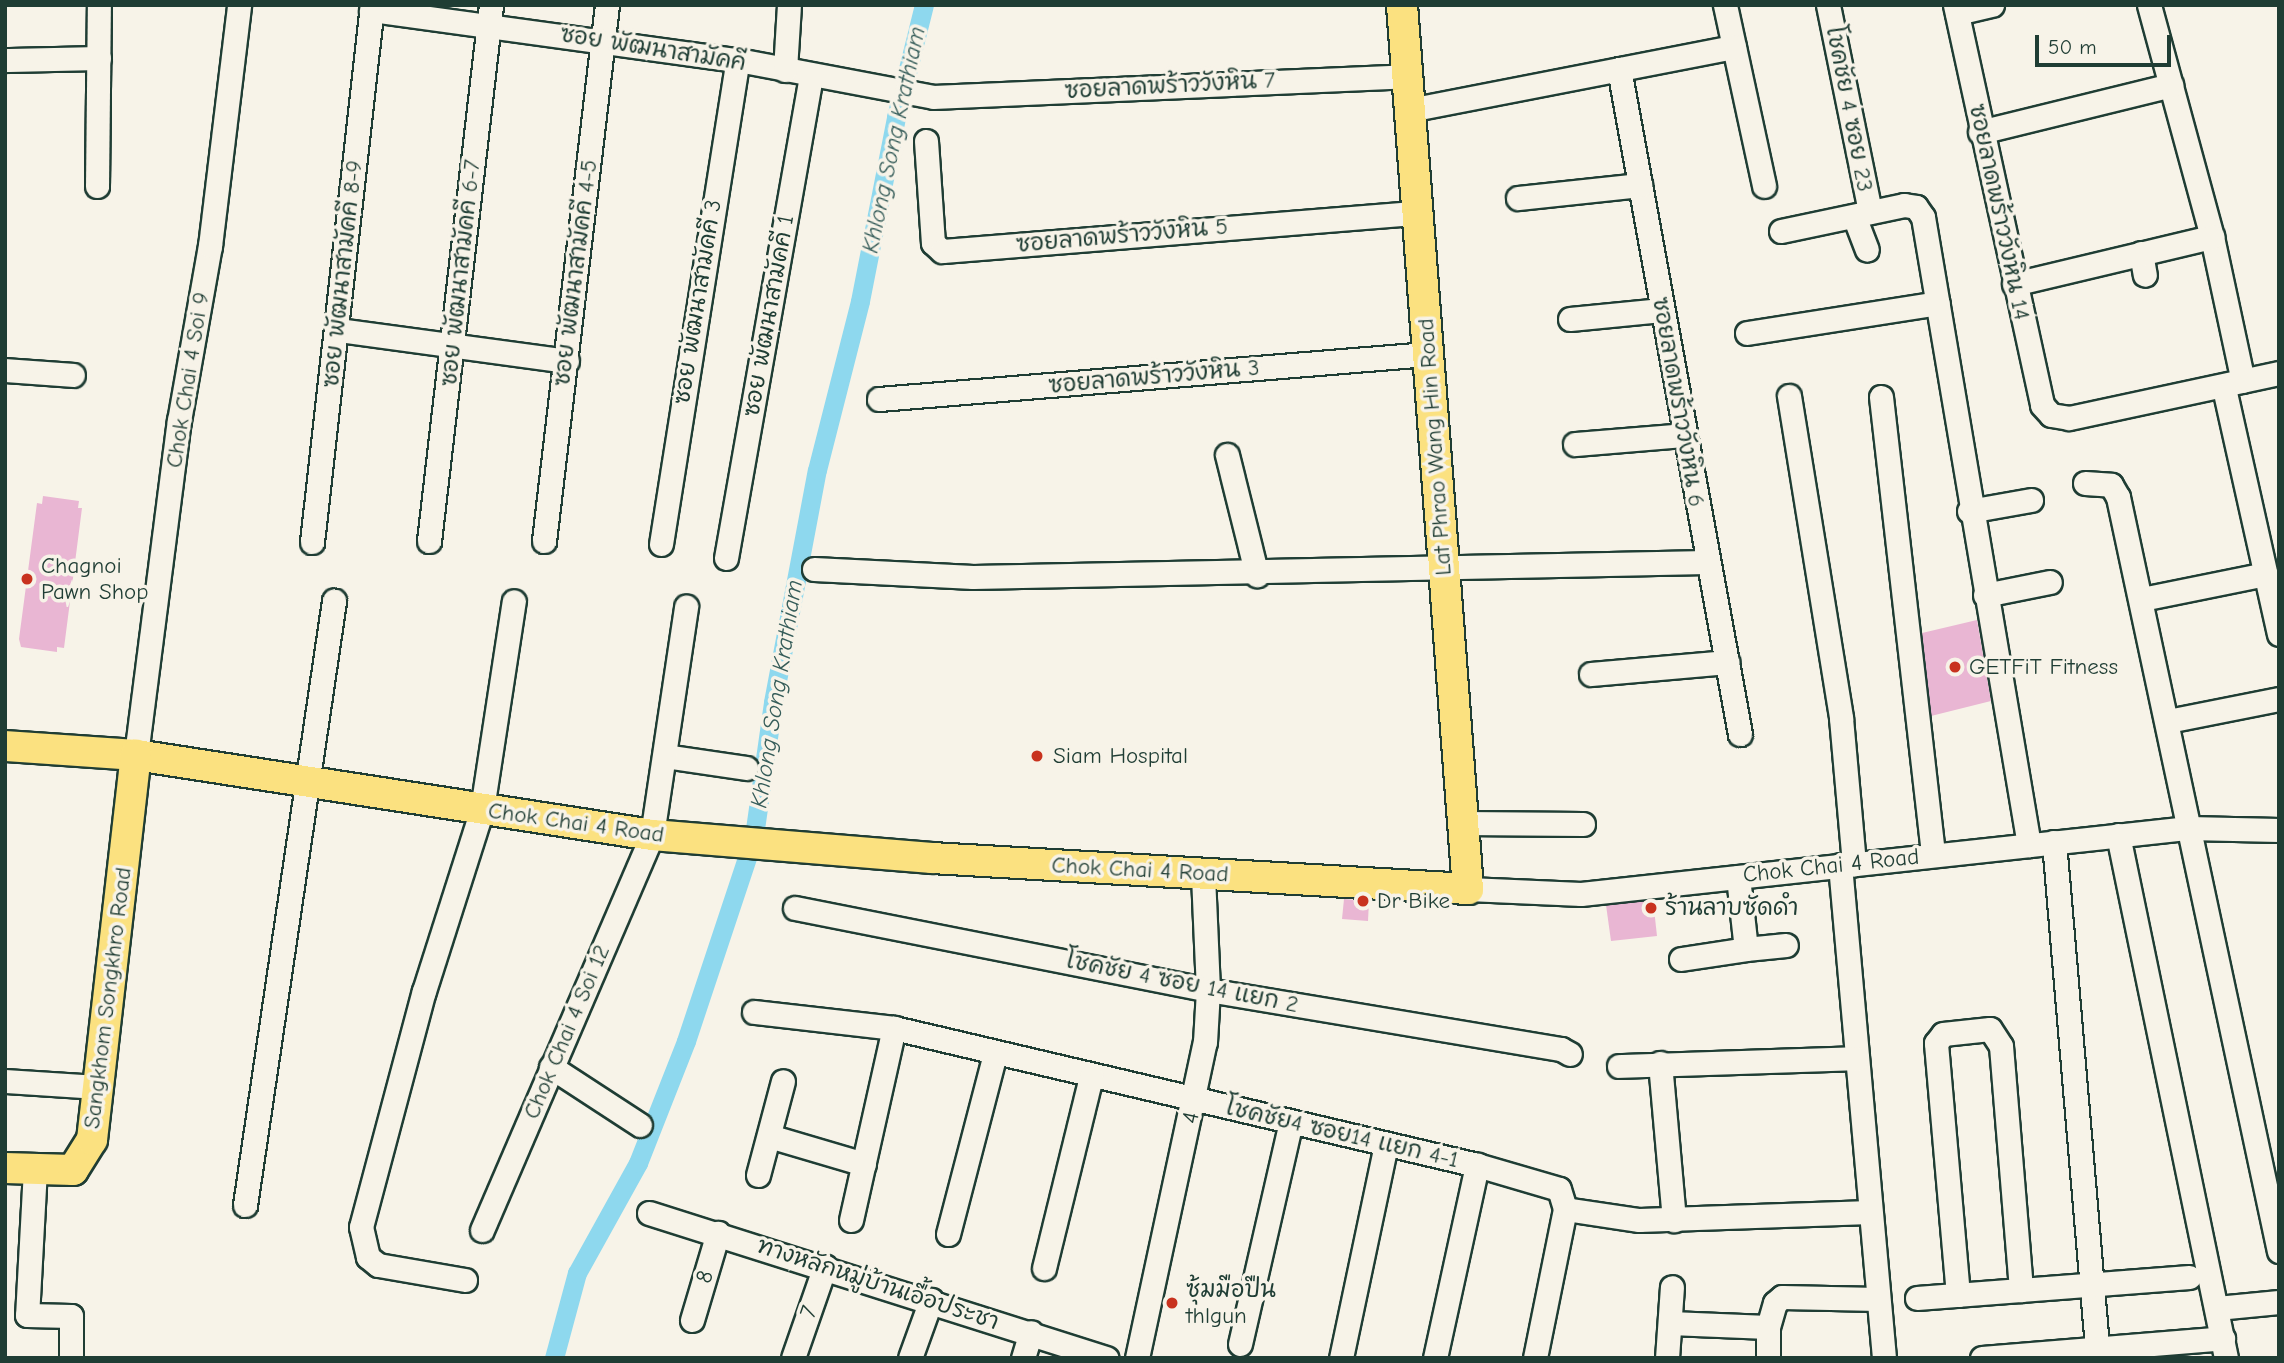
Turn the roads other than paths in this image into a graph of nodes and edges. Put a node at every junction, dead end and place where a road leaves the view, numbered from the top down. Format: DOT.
graph roads {
  1 [pos="99,5"];
  2 [pos="239,5"];
  3 [pos="607,5"];
  4 [pos="789,5"];
  5 [pos="1402,5"];
  6 [pos="1725,5"];
  7 [pos="1828,5"];
  8 [pos="1992,5"];
  9 [pos="2149,5"];
  10 [pos="372,7"];
  11 [pos="1956,9"];
  12 [pos="490,15"];
  13 [pos="603,40"];
  14 [pos="1734,47"];
  15 [pos="99,58"];
  16 [pos="5,60"];
  17 [pos="737,60"];
  18 [pos="1619,69"];
  19 [pos="785,70"];
  20 [pos="811,74"];
  21 [pos="1407,76"];
  22 [pos="2171,85"];
  23 [pos="913,94"];
  24 [pos="1409,110"];
  25 [pos="1980,132"];
  26 [pos="926,141"];
  27 [pos="1640,185"];
  28 [pos="97,186"];
  29 [pos="1764,187"];
  30 [pos="1517,198"];
  31 [pos="1417,213"];
  32 [pos="1862,214"];
  33 [pos="1780,232"];
  34 [pos="2212,236"];
  35 [pos="1867,250"];
  36 [pos="2014,284"];
  37 [pos="1938,303"];
  38 [pos="1662,310"];
  39 [pos="1570,320"];
  40 [pos="338,330"];
  41 [pos="1747,333"];
  42 [pos="453,346"];
  43 [pos="1428,354"];
  44 [pos="567,361"];
  45 [pos="5,370"];
  46 [pos="2279,373"];
  47 [pos="73,375"];
  48 [pos="2233,385"];
  49 [pos="1788,396"];
  50 [pos="1881,397"];
  51 [pos="879,399"];
  52 [pos="1684,435"];
  53 [pos="1575,444"];
  54 [pos="1227,455"];
  55 [pos="2085,483"];
  56 [pos="2031,500"];
  57 [pos="1969,511"];
  58 [pos="429,541"];
  59 [pos="544,541"];
  60 [pos="312,542"];
  61 [pos="661,544"];
  62 [pos="726,558"];
  63 [pos="1707,562"];
  64 [pos="1444,568"];
  65 [pos="814,569"];
  66 [pos="2266,574"];
  67 [pos="1257,575"];
  68 [pos="2050,582"];
  69 [pos="1985,595"];
  70 [pos="2142,599"];
  71 [pos="334,601"];
  72 [pos="514,601"];
  73 [pos="686,607"];
  74 [pos="2279,634"];
  75 [pos="1727,662"];
  76 [pos="1591,674"];
  77 [pos="2279,699"];
  78 [pos="2168,721"];
  79 [pos="1740,734"];
  80 [pos="5,746"];
  81 [pos="136,755"];
  82 [pos="666,757"];
  83 [pos="747,768"];
  84 [pos="309,782"];
  85 [pos="482,809"];
  86 [pos="1463,823"];
  87 [pos="1583,824"];
  88 [pos="2188,828"];
  89 [pos="2279,830"];
  90 [pos="652,835"];
  91 [pos="2118,835"];
  92 [pos="2054,842"];
  93 [pos="2029,845"];
  94 [pos="1933,855"];
  95 [pos="1847,865"];
  96 [pos="1203,873"];
  97 [pos="1738,877"];
  98 [pos="1468,889"];
  99 [pos="795,908"];
  100 [pos="1786,945"];
  101 [pos="1746,949"];
  102 [pos="1681,959"];
  103 [pos="1208,990"];
  104 [pos="754,1012"];
  105 [pos="894,1028"];
  106 [pos="995,1053"];
  107 [pos="1570,1055"];
  108 [pos="1857,1058"];
  109 [pos="1660,1063"];
  110 [pos="1619,1066"];
  111 [pos="551,1067"];
  112 [pos="1091,1077"];
  113 [pos="5,1081"];
  114 [pos="783,1082"];
  115 [pos="98,1087"];
  116 [pos="1195,1099"];
  117 [pos="1291,1122"];
  118 [pos="640,1125"];
  119 [pos="769,1136"];
  120 [pos="1386,1144"];
  121 [pos="864,1164"];
  122 [pos="1477,1165"];
  123 [pos="5,1168"];
  124 [pos="35,1169"];
  125 [pos="758,1175"];
  126 [pos="245,1205"];
  127 [pos="1565,1209"];
  128 [pos="1870,1212"];
  129 [pos="649,1213"];
  130 [pos="851,1220"];
  131 [pos="1674,1220"];
  132 [pos="482,1230"];
  133 [pos="718,1233"];
  134 [pos="948,1234"];
  135 [pos="2279,1251"];
  136 [pos="825,1266"];
  137 [pos="1044,1268"];
  138 [pos="2189,1277"];
  139 [pos="465,1280"];
  140 [pos="2091,1286"];
  141 [pos="1672,1287"];
  142 [pos="2021,1290"];
  143 [pos="1958,1295"];
  144 [pos="1917,1298"];
  145 [pos="1878,1299"];
  146 [pos="931,1300"];
  147 [pos="2279,1301"];
  148 [pos="2217,1308"];
  149 [pos="692,1320"];
  150 [pos="1670,1323"];
  151 [pos="1768,1327"];
  152 [pos="1031,1332"];
  153 [pos="1240,1344"];
  154 [pos="2225,1348"];
  155 [pos="2097,1353"];
  156 [pos="2045,1356"];
  157 [pos="71,1358"];
  158 [pos="793,1358"];
  159 [pos="910,1358"];
  160 [pos="1023,1358"];
  161 [pos="1107,1358"];
  162 [pos="1137,1358"];
  163 [pos="1341,1358"];
  164 [pos="1435,1358"];
  165 [pos="1535,1358"];
  166 [pos="1667,1358"];
  167 [pos="1768,1358"];
  168 [pos="1884,1358"];
  169 [pos="1982,1358"];
  1 -- 15 [label="street"];
  2 -- 81 [label="street, Chok Chai 4 Soi 9"];
  3 -- 13 [label="street, ซอย พัฒนาสามัคคี 4-5"];
  4 -- 19 [label="street"];
  5 -- 21 [label="main road, Lat Phrao Wang Hin Road"];
  6 -- 14 [label="street"];
  7 -- 32 [label="street, โชคชัย 4 ซอย 23"];
  8 -- 11 [label="street"];
  9 -- 22 [label="street"];
  10 -- 12 [label="street, ซอย พัฒนาสามัคคี"];
  10 -- 40 [label="street, ซอย พัฒนาสามัคคี 8-9"];
  11 -- 25 [label="street, ซอยลาดพร้าววังหิน 14"];
  12 -- 13 [label="street, ซอย พัฒนาสามัคคี"];
  12 -- 42 [label="street, ซอย พัฒนาสามัคคี 6-7"];
  13 -- 17 [label="street, ซอย พัฒนาสามัคคี"];
  13 -- 44 [label="street, ซอย พัฒนาสามัคคี 4-5"];
  14 -- 18 [label="street"];
  14 -- 29 [label="street"];
  15 -- 16 [label="street"];
  15 -- 28 [label="street"];
  17 -- 19 [label="street, ซอย พัฒนาสามัคคี"];
  17 -- 61 [label="street, ซอย พัฒนาสามัคคี 3"];
  18 -- 24 [label="street"];
  18 -- 27 [label="street, ซอยลาดพร้าววังหิน 6"];
  19 -- 20 [label="street, ซอย พัฒนาสามัคคี"];
  20 -- 23 [label="street, ซอย พัฒนาสามัคคี"];
  20 -- 62 [label="street, ซอย พัฒนาสามัคคี 1"];
  21 -- 23 [label="street, ซอยลาดพร้าววังหิน 7"];
  21 -- 24 [label="main road, Lat Phrao Wang Hin Road"];
  22 -- 25 [label="street"];
  22 -- 34 [label="street"];
  24 -- 31 [label="main road, Lat Phrao Wang Hin Road"];
  25 -- 36 [label="street, ซอยลาดพร้าววังหิน 14"];
  26 -- 31 [label="street, ซอยลาดพร้าววังหิน 5"];
  27 -- 30 [label="street"];
  27 -- 38 [label="street, ซอยลาดพร้าววังหิน 6"];
  31 -- 43 [label="main road, Lat Phrao Wang Hin Road"];
  32 -- 33 [label="street"];
  32 -- 35 [label="street, โชคชัย 4 ซอย 23"];
  32 -- 37 [label="street"];
  34 -- 36 [label="street"];
  34 -- 48 [label="street"];
  36 -- 48 [label="street, ซอยลาดพร้าววังหิน 14"];
  37 -- 41 [label="street"];
  37 -- 57 [label="street"];
  38 -- 39 [label="street"];
  38 -- 52 [label="street, ซอยลาดพร้าววังหิน 6"];
  40 -- 42 [label="street"];
  40 -- 60 [label="street, ซอย พัฒนาสามัคคี 8-9"];
  42 -- 44 [label="street"];
  42 -- 58 [label="street, ซอย พัฒนาสามัคคี 6-7"];
  43 -- 51 [label="street, ซอยลาดพร้าววังหิน 3"];
  43 -- 64 [label="main road, Lat Phrao Wang Hin Road"];
  44 -- 59 [label="street, ซอย พัฒนาสามัคคี 4-5"];
  45 -- 47 [label="street"];
  46 -- 48 [label="street"];
  48 -- 66 [label="street"];
  49 -- 95 [label="street"];
  50 -- 94 [label="street"];
  52 -- 53 [label="street"];
  52 -- 63 [label="street, ซอยลาดพร้าววังหิน 6"];
  54 -- 67 [label="street"];
  55 -- 70 [label="street"];
  56 -- 57 [label="street"];
  57 -- 69 [label="street"];
  63 -- 64 [label="street"];
  63 -- 75 [label="street, ซอยลาดพร้าววังหิน 6"];
  64 -- 67 [label="street"];
  64 -- 86 [label="main road, Lat Phrao Wang Hin Road"];
  65 -- 67 [label="street"];
  66 -- 70 [label="street"];
  66 -- 74 [label="street"];
  68 -- 69 [label="street"];
  69 -- 93 [label="street"];
  70 -- 78 [label="street"];
  71 -- 84 [label="street"];
  72 -- 85 [label="street"];
  73 -- 82 [label="street, Chok Chai 4 Soi 12"];
  75 -- 76 [label="street"];
  75 -- 79 [label="street, ซอยลาดพร้าววังหิน 6"];
  77 -- 78 [label="street"];
  78 -- 88 [label="street"];
  80 -- 81 [label="main road, Chok Chai 4 Road"];
  81 -- 84 [label="main road, Chok Chai 4 Road"];
  81 -- 115 [label="main road, Sangkhom Songkhro Road"];
  82 -- 83 [label="street"];
  82 -- 90 [label="street, Chok Chai 4 Soi 12"];
  84 -- 85 [label="main road, Chok Chai 4 Road"];
  84 -- 126 [label="street"];
  85 -- 90 [label="main road, Chok Chai 4 Road"];
  85 -- 139 [label="street"];
  86 -- 87 [label="street"];
  86 -- 98 [label="main road, Lat Phrao Wang Hin Road"];
  88 -- 89 [label="street, Chok Chai 4 Road"];
  88 -- 91 [label="street, Chok Chai 4 Road"];
  88 -- 135 [label="street"];
  90 -- 96 [label="main road, Chok Chai 4 Road"];
  90 -- 111 [label="street, Chok Chai 4 Soi 12"];
  91 -- 92 [label="street, Chok Chai 4 Road"];
  91 -- 148 [label="street"];
  92 -- 93 [label="street, Chok Chai 4 Road"];
  92 -- 140 [label="street"];
  93 -- 94 [label="street, Chok Chai 4 Road"];
  94 -- 95 [label="street, Chok Chai 4 Road"];
  95 -- 97 [label="street, Chok Chai 4 Road"];
  95 -- 108 [label="street"];
  96 -- 98 [label="main road, Chok Chai 4 Road"];
  96 -- 103 [label="street, 4"];
  97 -- 98 [label="street, Chok Chai 4 Road"];
  97 -- 101 [label="street"];
  99 -- 103 [label="street, โชคชัย 4 ซอย 14 แยก 2"];
  100 -- 101 [label="street"];
  101 -- 102 [label="street"];
  103 -- 107 [label="street, โชคชัย 4 ซอย 14 แยก 2"];
  103 -- 116 [label="street, 4"];
  104 -- 105 [label="street, โชคชัย4 ซอย14 แยก 4-1"];
  105 -- 106 [label="street, โชคชัย4 ซอย14 แยก 4-1"];
  105 -- 121 [label="street"];
  106 -- 112 [label="street, โชคชัย4 ซอย14 แยก 4-1"];
  106 -- 134 [label="street"];
  108 -- 109 [label="street"];
  108 -- 128 [label="street"];
  109 -- 110 [label="street"];
  109 -- 131 [label="street"];
  111 -- 118 [label="street"];
  111 -- 132 [label="street, Chok Chai 4 Soi 12"];
  112 -- 116 [label="street, โชคชัย4 ซอย14 แยก 4-1"];
  112 -- 137 [label="street"];
  113 -- 115 [label="street"];
  114 -- 119 [label="street"];
  115 -- 124 [label="main road, Sangkhom Songkhro Road"];
  116 -- 117 [label="street, โชคชัย4 ซอย14 แยก 4-1"];
  116 -- 162 [label="street, 4"];
  117 -- 120 [label="street, โชคชัย4 ซอย14 แยก 4-1"];
  117 -- 153 [label="street"];
  119 -- 121 [label="street"];
  119 -- 125 [label="street"];
  120 -- 122 [label="street, โชคชัย4 ซอย14 แยก 4-1"];
  120 -- 163 [label="street"];
  121 -- 130 [label="street"];
  122 -- 127 [label="street, โชคชัย4 ซอย14 แยก 4-1"];
  122 -- 164 [label="street"];
  123 -- 124 [label="main road, Sangkhom Songkhro Road"];
  124 -- 157 [label="street"];
  127 -- 131 [label="street"];
  127 -- 165 [label="street"];
  128 -- 131 [label="street"];
  128 -- 145 [label="street"];
  129 -- 133 [label="street, ทางหลักหมู่บ้านเอื้อประชา"];
  133 -- 136 [label="street, ทางหลักหมู่บ้านเอื้อประชา"];
  133 -- 149 [label="street, 8"];
  136 -- 146 [label="street, ทางหลักหมู่บ้านเอื้อประชา"];
  136 -- 158 [label="street, 7"];
  138 -- 140 [label="street"];
  140 -- 142 [label="street"];
  140 -- 155 [label="street"];
  141 -- 150 [label="street"];
  142 -- 143 [label="street"];
  142 -- 143 [label="street"];
  143 -- 144 [label="street"];
  145 -- 151 [label="street"];
  145 -- 168 [label="street"];
  146 -- 152 [label="street, ทางหลักหมู่บ้านเอื้อประชา"];
  146 -- 159 [label="street"];
  147 -- 148 [label="street"];
  148 -- 154 [label="street"];
  150 -- 151 [label="street"];
  150 -- 166 [label="street"];
  151 -- 167 [label="street"];
  152 -- 160 [label="street"];
  152 -- 161 [label="street, ทางหลักหมู่บ้านเอื้อประชา"];
  154 -- 155 [label="street"];
  155 -- 156 [label="street"];
  156 -- 169 [label="street"];
}
